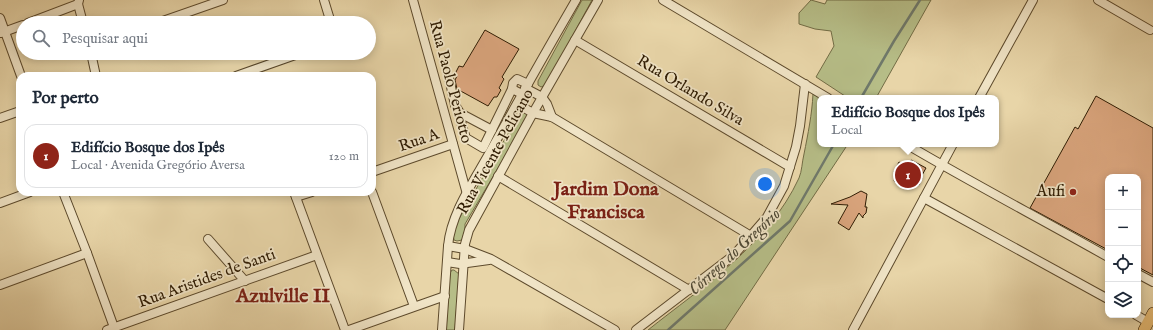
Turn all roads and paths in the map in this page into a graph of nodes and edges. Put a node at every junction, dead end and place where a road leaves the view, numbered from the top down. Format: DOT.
graph roads {
  1 [pos="223,0"];
  2 [pos="324,0"];
  3 [pos="413,0"];
  4 [pos="576,0"];
  5 [pos="598,0"];
  6 [pos="663,0"];
  7 [pos="1033,0"];
  8 [pos="1098,0"];
  9 [pos="78,2"];
  10 [pos="45,16"];
  11 [pos="81,16"];
  12 [pos="177,16"];
  13 [pos="329,16"];
  14 [pos="0,18"];
  15 [pos="16,28"];
  16 [pos="1150,30"];
  17 [pos="2,33"];
  18 [pos="575,40"];
  19 [pos="93,60"];
  20 [pos="283,60"];
  21 [pos="19,72"];
  22 [pos="95,72"];
  23 [pos="253,72"];
  24 [pos="449,78"];
  25 [pos="805,84"];
  26 [pos="512,88"];
  27 [pos="525,89"];
  28 [pos="823,95"];
  29 [pos="981,95"];
  30 [pos="542,97"];
  31 [pos="517,104"];
  32 [pos="16,112"];
  33 [pos="460,113"];
  34 [pos="533,113"];
  35 [pos="552,117"];
  36 [pos="0,118"];
  37 [pos="492,130"];
  38 [pos="453,144"];
  39 [pos="911,147"];
  40 [pos="951,147"];
  41 [pos="942,165"];
  42 [pos="790,167"];
  43 [pos="376,171"];
  44 [pos="498,176"];
  45 [pos="467,194"];
  46 [pos="19,196"];
  47 [pos="65,196"];
  48 [pos="295,196"];
  49 [pos="373,196"];
  50 [pos="924,198"];
  51 [pos="0,203"];
  52 [pos="751,236"];
  53 [pos="208,239"];
  54 [pos="448,246"];
  55 [pos="465,249"];
  56 [pos="87,253"];
  57 [pos="317,255"];
  58 [pos="1105,255"];
  59 [pos="491,259"];
  60 [pos="446,262"];
  61 [pos="464,264"];
  62 [pos="1141,276"];
  63 [pos="245,281"];
  64 [pos="1153,282"];
  65 [pos="0,284"];
  66 [pos="689,290"];
  67 [pos="445,296"];
  68 [pos="1105,298"];
  69 [pos="414,306"];
  70 [pos="112,329"];
  71 [pos="345,330"];
  72 [pos="348,330"];
  73 [pos="442,330"];
  74 [pos="459,330"];
  75 [pos="615,330"];
  76 [pos="636,330"];
  77 [pos="853,330"];
  1 -- 12 [label="street"];
  2 -- 13 [label="street"];
  3 -- 38 [label="street, Rua Paolo Periotto"];
  4 -- 27 [label="street, Rua Vicente Pelicano"];
  5 -- 18 [label="street, Rua Vicente Pelicano"];
  6 -- 25 [label="street"];
  7 -- 29 [label="street"];
  8 -- 16 [label="street"];
  9 -- 10 [label="street"];
  9 -- 11 [label="street"];
  14 -- 17 [label="street"];
  15 -- 17 [label="street"];
  17 -- 21 [label="street"];
  18 -- 30 [label="street, Rua Vicente Pelicano"];
  18 -- 42 [label="street, Rua Orlando Silva"];
  19 -- 22 [label="street"];
  20 -- 23 [label="street"];
  24 -- 33 [label="street"];
  25 -- 28 [label="street"];
  25 -- 42 [label="street"];
  26 -- 27 [label="street"];
  26 -- 27 [label="street"];
  26 -- 37 [label="street"];
  27 -- 30 [label="street"];
  27 -- 31 [label="street, Rua Vicente Pelicano"];
  30 -- 34 [label="street, Rua Vicente Pelicano"];
  30 -- 35 [label="street"];
  31 -- 34 [label="street"];
  31 -- 45 [label="street, Rua Vicente Pelicano"];
  32 -- 36 [label="street"];
  33 -- 37 [label="street"];
  33 -- 37 [label="street"];
  34 -- 35 [label="street"];
  34 -- 44 [label="street, Rua Vicente Pelicano"];
  35 -- 52 [label="street"];
  38 -- 43 [label="street, Rua A"];
  38 -- 45 [label="street, Rua Paolo Periotto"];
  39 -- 41 [label="street"];
  40 -- 41 [label="street"];
  41 -- 50 [label="street"];
  41 -- 58 [label="street"];
  42 -- 52 [label="street"];
  44 -- 55 [label="street, Rua Vicente Pelicano"];
  44 -- 66 [label="street"];
  45 -- 54 [label="street, Rua Vicente Pelicano"];
  46 -- 51 [label="street"];
  47 -- 56 [label="street"];
  48 -- 57 [label="street"];
  49 -- 69 [label="street"];
  50 -- 68 [label="street"];
  50 -- 77 [label="street"];
  52 -- 66 [label="street"];
  53 -- 63 [label="street"];
  54 -- 55 [label="street"];
  54 -- 60 [label="street, Rua Vicente Pelicano"];
  55 -- 59 [label="street"];
  55 -- 61 [label="street, Rua Vicente Pelicano"];
  56 -- 65 [label="street"];
  56 -- 70 [label="street"];
  57 -- 63 [label="street, Rua Aristides de Santi"];
  57 -- 71 [label="street"];
  59 -- 61 [label="street"];
  59 -- 75 [label="street"];
  60 -- 61 [label="street"];
  60 -- 67 [label="street, Rua Vicente Pelicano"];
  61 -- 74 [label="street, Rua Vicente Pelicano"];
  62 -- 64 [label="street"];
  63 -- 70 [label="street, Rua Aristides de Santi"];
  66 -- 76 [label="street"];
  67 -- 69 [label="street"];
  67 -- 73 [label="street, Rua Vicente Pelicano"];
  69 -- 72 [label="street"];
}
